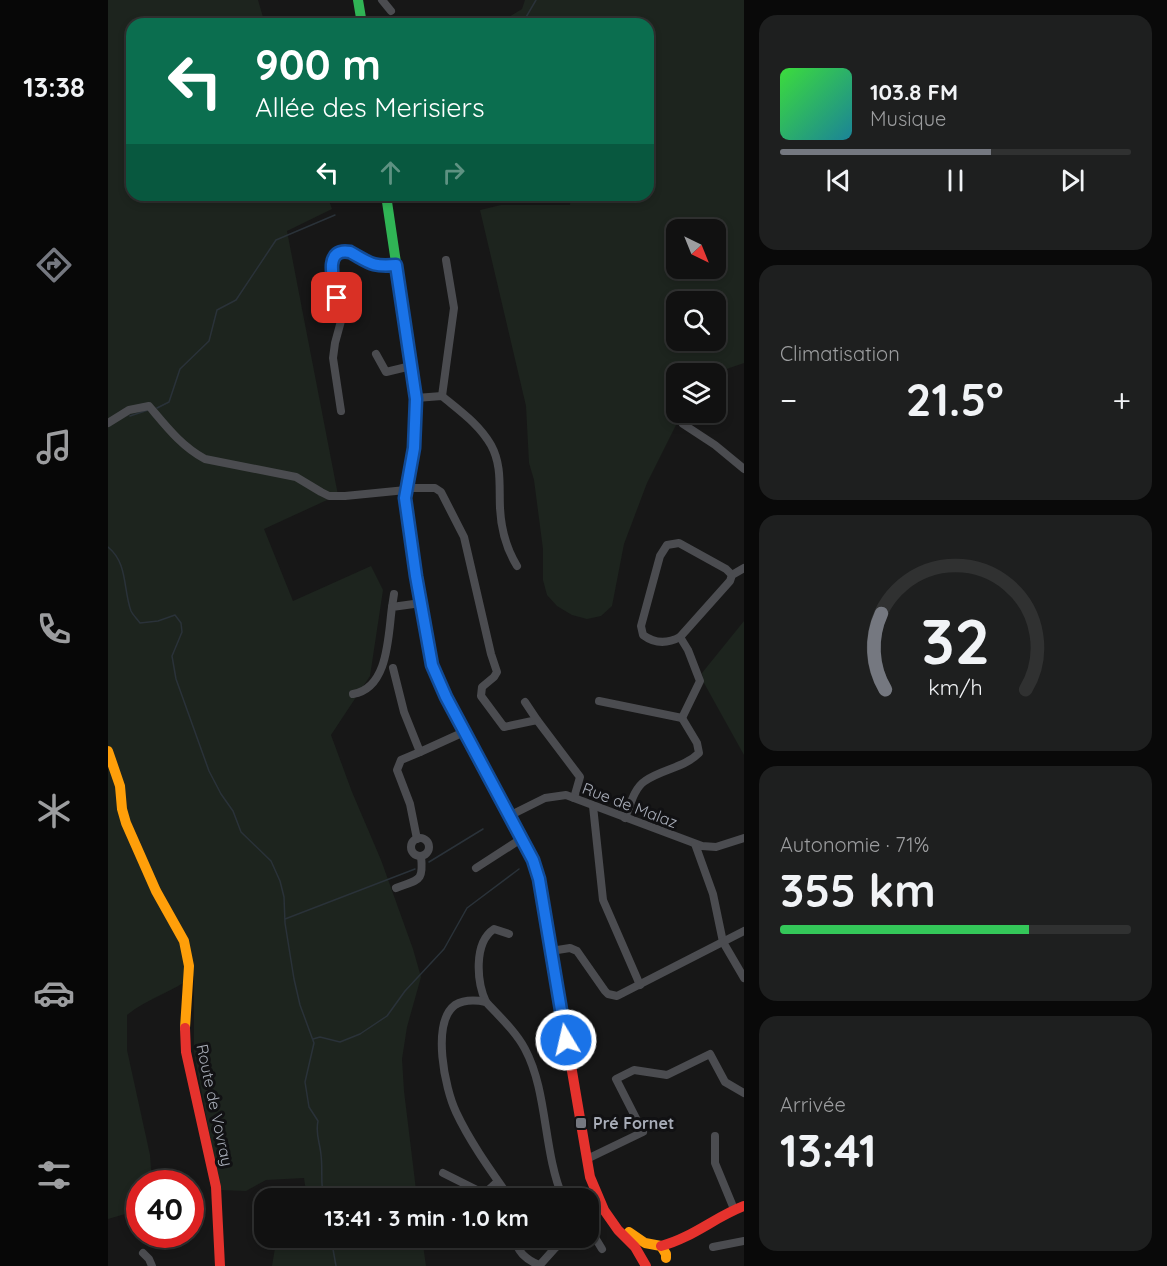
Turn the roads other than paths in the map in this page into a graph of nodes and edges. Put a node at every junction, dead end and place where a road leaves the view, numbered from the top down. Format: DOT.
graph roads {
  1 [pos="358,0"];
  2 [pos="382,0"];
  3 [pos="391,11"];
  4 [pos="361,18"];
  5 [pos="387,201"];
  6 [pos="447,260"];
  7 [pos="396,265"];
  8 [pos="376,354"];
  9 [pos="411,366"];
  10 [pos="442,396"];
  11 [pos="416,399"];
  12 [pos="341,411"];
  13 [pos="108,423"];
  14 [pos="683,424"];
  15 [pos="744,469"];
  16 [pos="406,489"];
  17 [pos="517,566"];
  18 [pos="744,568"];
  19 [pos="732,575"];
  20 [pos="394,594"];
  21 [pos="421,603"];
  22 [pos="392,607"];
  23 [pos="680,638"];
  24 [pos="393,668"];
  25 [pos="353,694"];
  26 [pos="525,702"];
  27 [pos="599,702"];
  28 [pos="682,718"];
  29 [pos="537,720"];
  30 [pos="464,732"];
  31 [pos="108,751"];
  32 [pos="420,752"];
  33 [pos="574,798"];
  34 [pos="593,806"];
  35 [pos="509,816"];
  36 [pos="625,818"];
  37 [pos="521,838"];
  38 [pos="744,838"];
  39 [pos="417,839"];
  40 [pos="695,844"];
  41 [pos="421,856"];
  42 [pos="476,868"];
  43 [pos="396,888"];
  44 [pos="744,931"];
  45 [pos="509,934"];
  46 [pos="723,942"];
  47 [pos="551,951"];
  48 [pos="744,978"];
  49 [pos="640,985"];
  50 [pos="486,1002"];
  51 [pos="744,1093"];
  52 [pos="715,1136"];
  53 [pos="588,1155"];
  54 [pos="443,1173"];
  55 [pos="496,1183"];
  56 [pos="498,1188"];
  57 [pos="501,1188"];
  58 [pos="559,1188"];
  59 [pos="604,1201"];
  60 [pos="599,1205"];
  61 [pos="739,1207"];
  62 [pos="682,1239"];
  63 [pos="744,1241"];
  64 [pos="599,1245"];
  65 [pos="656,1246"];
  66 [pos="714,1247"];
  67 [pos="517,1248"];
  68 [pos="555,1248"];
  69 [pos="602,1250"];
  70 [pos="143,1253"];
  71 [pos="664,1262"];
  72 [pos="645,1264"];
  73 [pos="152,1266"];
  74 [pos="220,1266"];
  75 [pos="539,1266"];
  1 -- 4 [label="street"];
  2 -- 3 [label="street"];
  5 -- 7 [label="street"];
  6 -- 10 [label="street"];
  7 -- 9 [label="street"];
  7 -- 12 [label="street"];
  8 -- 9 [label="street"];
  9 -- 11 [label="street"];
  10 -- 11 [label="street"];
  10 -- 17 [label="street"];
  11 -- 16 [label="street"];
  13 -- 16 [label="street"];
  14 -- 15 [label="street"];
  16 -- 21 [label="street"];
  16 -- 29 [label="street"];
  18 -- 19 [label="street"];
  19 -- 23 [label="street"];
  19 -- 23 [label="street"];
  20 -- 22 [label="street"];
  21 -- 22 [label="street"];
  21 -- 30 [label="street"];
  22 -- 25 [label="street"];
  23 -- 28 [label="street"];
  24 -- 32 [label="street"];
  26 -- 29 [label="street"];
  27 -- 28 [label="street"];
  28 -- 36 [label="street"];
  29 -- 33 [label="street"];
  30 -- 32 [label="street"];
  30 -- 35 [label="street"];
  31 -- 74 [label="street, Route de Vovray"];
  32 -- 39 [label="street"];
  33 -- 34 [label="street, Rue de Malaz"];
  33 -- 35 [label="street, Rue de Malaz"];
  34 -- 36 [label="street, Rue de Malaz"];
  34 -- 49 [label="street"];
  35 -- 37 [label="street"];
  36 -- 40 [label="street, Rue de Malaz"];
  37 -- 42 [label="street"];
  37 -- 47 [label="street"];
  38 -- 40 [label="street, Rue de Malaz"];
  39 -- 41 [label="street"];
  39 -- 41 [label="street"];
  40 -- 46 [label="street"];
  41 -- 43 [label="street"];
  44 -- 46 [label="street"];
  45 -- 50 [label="street"];
  46 -- 48 [label="street"];
  46 -- 49 [label="street"];
  47 -- 49 [label="street"];
  47 -- 53 [label="street"];
  50 -- 55 [label="street"];
  50 -- 58 [label="street"];
  51 -- 53 [label="street"];
  52 -- 61 [label="street"];
  53 -- 59 [label="street"];
  54 -- 55 [label="street"];
  55 -- 56 [label="street"];
  55 -- 57 [label="street"];
  59 -- 60 [label="street"];
  59 -- 65 [label="street"];
  59 -- 72 [label="street"];
  61 -- 62 [label="street"];
  62 -- 65 [label="street"];
  62 -- 71 [label="street"];
  63 -- 66 [label="street"];
  64 -- 69 [label="street"];
  65 -- 71 [label="street"];
  65 -- 72 [label="street"];
  67 -- 75 [label="street"];
  68 -- 75 [label="street"];
  70 -- 73 [label="street"];
}
